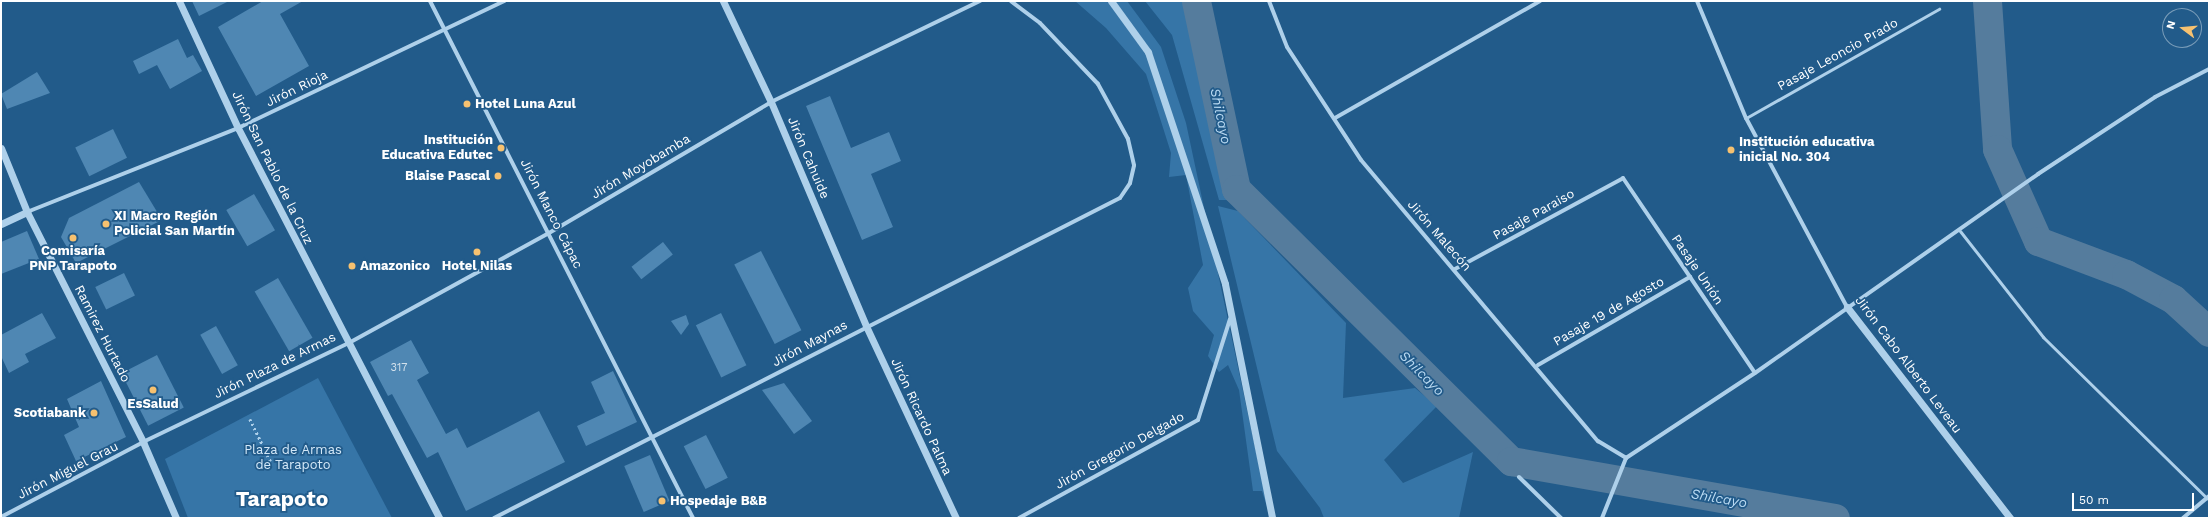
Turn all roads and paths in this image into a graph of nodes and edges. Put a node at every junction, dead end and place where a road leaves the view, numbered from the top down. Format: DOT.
graph roads {
  1 [pos="179,1"];
  2 [pos="430,1"];
  3 [pos="504,1"];
  4 [pos="723,1"];
  5 [pos="980,1"];
  6 [pos="1011,1"];
  7 [pos="1111,1"];
  8 [pos="1269,1"];
  9 [pos="1540,1"];
  10 [pos="1697,1"];
  11 [pos="1939,9"];
  12 [pos="443,30"];
  13 [pos="2209,69"];
  14 [pos="771,102"];
  15 [pos="1335,118"];
  16 [pos="1746,118"];
  17 [pos="238,128"];
  18 [pos="1,148"];
  19 [pos="1623,178"];
  20 [pos="27,212"];
  21 [pos="1,224"];
  22 [pos="1960,231"];
  23 [pos="549,234"];
  24 [pos="1455,269"];
  25 [pos="1690,276"];
  26 [pos="1846,307"];
  27 [pos="1231,317"];
  28 [pos="866,326"];
  29 [pos="347,344"];
  30 [pos="1538,365"];
  31 [pos="1756,373"];
  32 [pos="250,419"];
  33 [pos="654,437"];
  34 [pos="144,442"];
  35 [pos="1626,458"];
  36 [pos="271,462"];
  37 [pos="1519,477"];
  38 [pos="2208,497"];
  39 [pos="1,517"];
  40 [pos="176,518"];
  41 [pos="439,518"];
  42 [pos="494,518"];
  43 [pos="693,518"];
  44 [pos="956,518"];
  45 [pos="1019,518"];
  46 [pos="1272,518"];
  47 [pos="1561,518"];
  48 [pos="1602,518"];
  49 [pos="2010,518"];
  50 [pos="2183,518"];
  1 -- 17 [label="street, Jirón San Pablo de la Cruz"];
  2 -- 12 [label="street, Jirón Manco Cápac"];
  3 -- 12 [label="street, Jirón Rioja"];
  4 -- 14 [label="street, Jirón Cahuide"];
  5 -- 14 [label="street, Jirón Moyobamba"];
  6 -- 28 [label="street, Jirón Maynas"];
  7 -- 27 [label="street"];
  8 -- 15 [label="street, Jirón Malecón"];
  9 -- 15 [label="street"];
  10 -- 16 [label="street, Jirón Cabo Alberto Leveau"];
  11 -- 16 [label="lane, Pasaje Leoncio Prado"];
  12 -- 17 [label="street, Jirón Rioja"];
  12 -- 23 [label="street, Jirón Manco Cápac"];
  13 -- 22 [label="street"];
  14 -- 23 [label="street, Jirón Moyobamba"];
  14 -- 28 [label="street, Jirón Cahuide"];
  15 -- 24 [label="street, Jirón Malecón"];
  16 -- 26 [label="street, Jirón Cabo Alberto Leveau"];
  17 -- 20 [label="street, Jirón Rioja"];
  17 -- 29 [label="street, Jirón San Pablo de la Cruz"];
  18 -- 20 [label="street, Ramirez Hurtado"];
  19 -- 24 [label="street, Pasaje Paraiso"];
  19 -- 25 [label="street, Pasaje Unión"];
  20 -- 21 [label="street"];
  20 -- 34 [label="street, Ramirez Hurtado"];
  22 -- 26 [label="street"];
  22 -- 38 [label="lane"];
  23 -- 29 [label="street, Jirón Moyobamba"];
  23 -- 33 [label="street, Jirón Manco Cápac"];
  24 -- 30 [label="street, Jirón Malecón"];
  25 -- 30 [label="street, Pasaje 19 de Agosto"];
  25 -- 31 [label="street, Pasaje Unión"];
  26 -- 31 [label="street"];
  26 -- 49 [label="street, Jirón Cabo Alberto Leveau"];
  27 -- 45 [label="street, Jirón Gregorio Delgado"];
  27 -- 46 [label="street"];
  28 -- 33 [label="street, Jirón Maynas"];
  28 -- 44 [label="street, Jirón Ricardo Palma"];
  29 -- 34 [label="street, Jirón Plaza de Armas"];
  29 -- 41 [label="street, Jirón Plaza de Armas"];
  30 -- 35 [label="street, Jirón Malecón"];
  31 -- 35 [label="street"];
  32 -- 36 [label="path"];
  33 -- 42 [label="street, Jirón Maynas"];
  33 -- 43 [label="street, Jirón Manco Cápac"];
  34 -- 39 [label="street, Jirón Miguel Grau"];
  34 -- 40 [label="street, Ramirez Hurtado"];
  35 -- 48 [label="street"];
  37 -- 47 [label="street"];
  38 -- 50 [label="street"];
}
